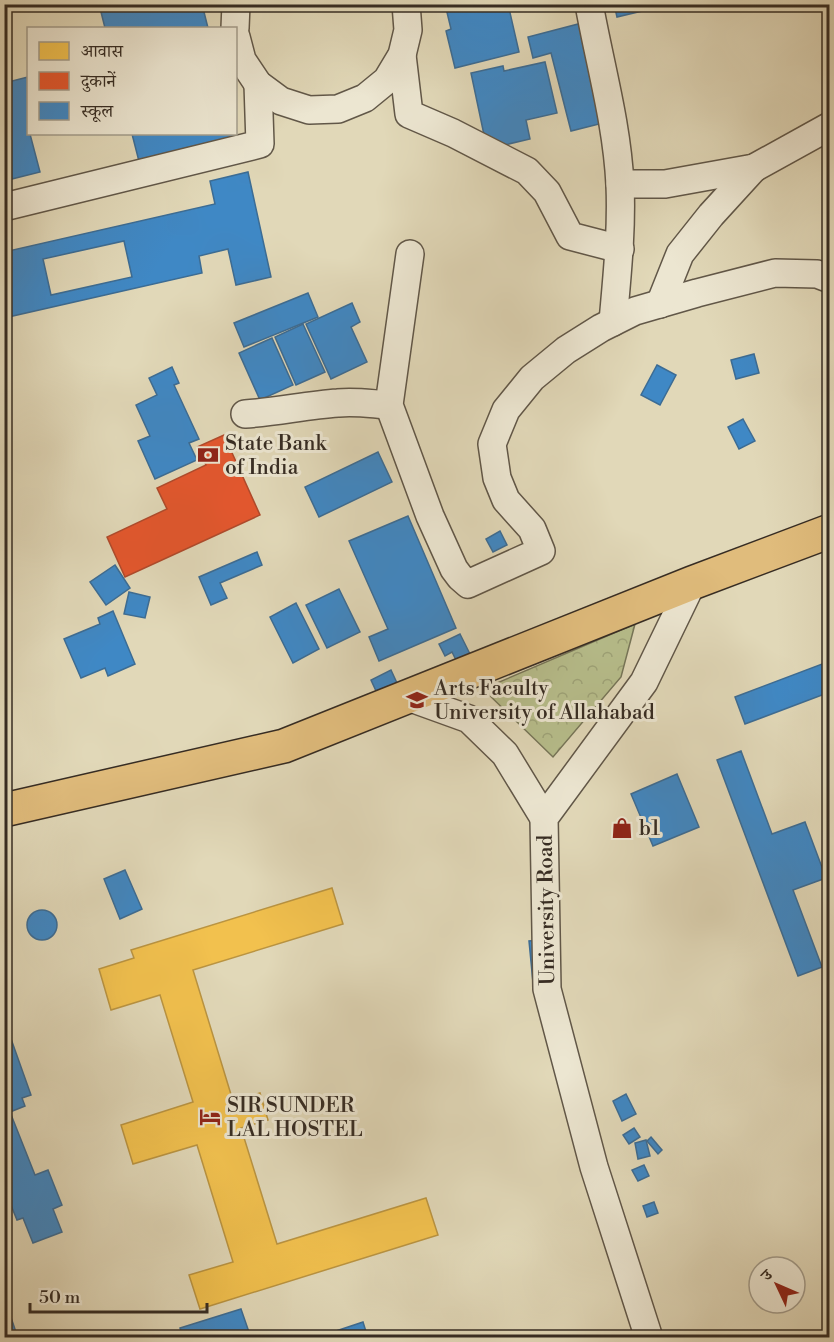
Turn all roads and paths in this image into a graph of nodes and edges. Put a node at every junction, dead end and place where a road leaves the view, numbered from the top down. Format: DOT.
graph roads {
  1 [pos="236,4"];
  2 [pos="406,4"];
  3 [pos="589,4"];
  4 [pos="235,27"];
  5 [pos="237,41"];
  6 [pos="402,54"];
  7 [pos="258,84"];
  8 [pos="830,126"];
  9 [pos="753,168"];
  10 [pos="620,184"];
  11 [pos="4,207"];
  12 [pos="620,249"];
  13 [pos="410,254"];
  14 [pos="830,279"];
  15 [pos="660,304"];
  16 [pos="614,322"];
  17 [pos="389,405"];
  18 [pos="245,414"];
  19 [pos="830,531"];
  20 [pos="692,583"];
  21 [pos="408,697"];
  22 [pos="4,810"];
  23 [pos="544,818"];
  24 [pos="649,1338"];
  1 -- 4 [label="street"];
  2 -- 6 [label="street"];
  3 -- 10 [label="street"];
  5 -- 7 [label="street"];
  6 -- 7 [label="street"];
  6 -- 12 [label="street"];
  7 -- 11 [label="street"];
  8 -- 9 [label="street"];
  9 -- 10 [label="street"];
  9 -- 15 [label="street"];
  10 -- 12 [label="street"];
  12 -- 16 [label="street"];
  13 -- 17 [label="street"];
  14 -- 15 [label="street"];
  15 -- 16 [label="street"];
  16 -- 17 [label="street"];
  17 -- 18 [label="street"];
  19 -- 20 [label="main road"];
  20 -- 21 [label="main road"];
  20 -- 23 [label="street, University Road"];
  21 -- 22 [label="main road"];
  21 -- 23 [label="street"];
  23 -- 24 [label="street, University Road"];
}
